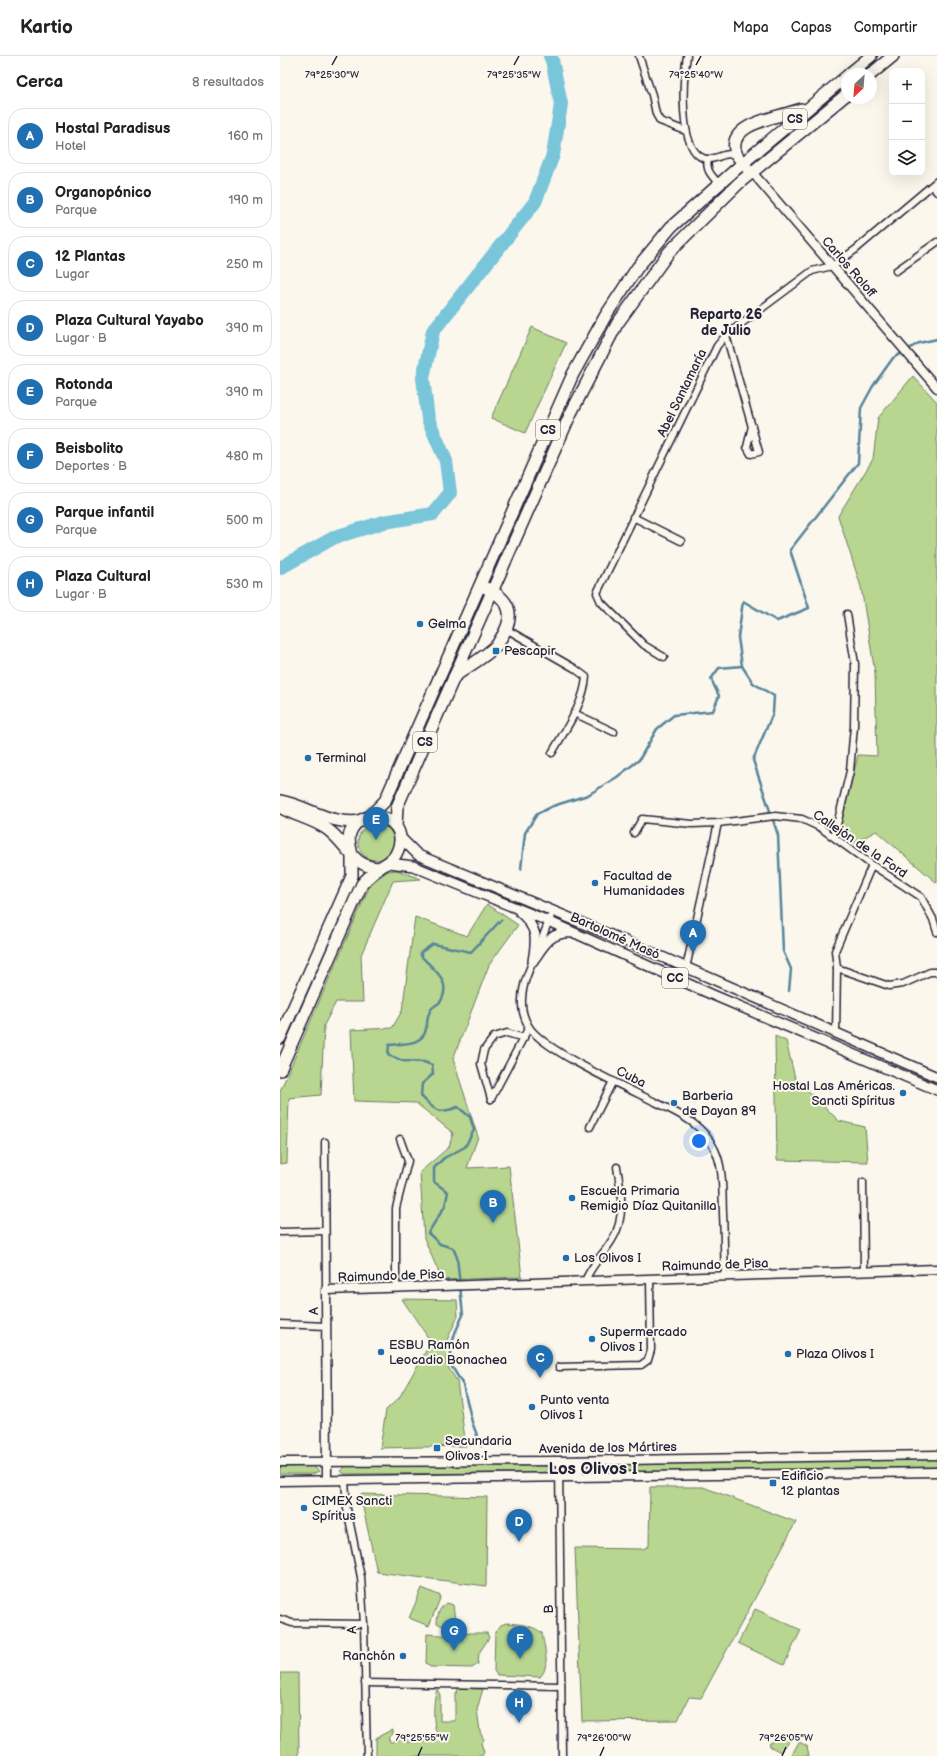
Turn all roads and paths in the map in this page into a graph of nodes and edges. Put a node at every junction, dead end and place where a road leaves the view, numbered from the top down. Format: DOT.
graph roads {
  1 [pos="639,56"];
  2 [pos="687,56"];
  3 [pos="871,56"];
  4 [pos="893,56"];
  5 [pos="856,68"];
  6 [pos="877,69"];
  7 [pos="841,81"];
  8 [pos="841,99"];
  9 [pos="812,104"];
  10 [pos="686,131"];
  11 [pos="736,154"];
  12 [pos="708,160"];
  13 [pos="743,163"];
  14 [pos="752,172"];
  15 [pos="934,183"];
  16 [pos="719,184"];
  17 [pos="937,192"];
  18 [pos="937,242"];
  19 [pos="832,266"];
  20 [pos="896,272"];
  21 [pos="726,335"];
  22 [pos="937,388"];
  23 [pos="752,426"];
  24 [pos="633,517"];
  25 [pos="681,541"];
  26 [pos="479,586"];
  27 [pos="492,591"];
  28 [pos="847,614"];
  29 [pos="506,629"];
  30 [pos="664,657"];
  31 [pos="454,677"];
  32 [pos="574,713"];
  33 [pos="614,732"];
  34 [pos="413,736"];
  35 [pos="428,736"];
  36 [pos="552,753"];
  37 [pos="280,801"];
  38 [pos="280,807"];
  39 [pos="364,819"];
  40 [pos="718,823"];
  41 [pos="396,826"];
  42 [pos="634,832"];
  43 [pos="834,837"];
  44 [pos="401,838"];
  45 [pos="352,856"];
  46 [pos="389,863"];
  47 [pos="872,865"];
  48 [pos="379,868"];
  49 [pos="509,905"];
  50 [pos="553,910"];
  51 [pos="548,921"];
  52 [pos="937,932"];
  53 [pos="576,933"];
  54 [pos="533,961"];
  55 [pos="686,968"];
  56 [pos="837,968"];
  57 [pos="937,972"];
  58 [pos="529,1028"];
  59 [pos="836,1034"];
  60 [pos="280,1038"];
  61 [pos="524,1038"];
  62 [pos="280,1070"];
  63 [pos="937,1077"];
  64 [pos="613,1081"];
  65 [pos="937,1090"];
  66 [pos="590,1127"];
  67 [pos="400,1139"];
  68 [pos="325,1142"];
  69 [pos="617,1167"];
  70 [pos="862,1182"];
  71 [pos="325,1231"];
  72 [pos="280,1232"];
  73 [pos="937,1269"];
  74 [pos="864,1272"];
  75 [pos="725,1276"];
  76 [pos="650,1279"];
  77 [pos="585,1281"];
  78 [pos="396,1288"];
  79 [pos="326,1290"];
  80 [pos="280,1324"];
  81 [pos="326,1326"];
  82 [pos="559,1367"];
  83 [pos="937,1455"];
  84 [pos="558,1461"];
  85 [pos="578,1461"];
  86 [pos="280,1462"];
  87 [pos="326,1462"];
  88 [pos="937,1472"];
  89 [pos="559,1478"];
  90 [pos="580,1478"];
  91 [pos="327,1480"];
  92 [pos="345,1480"];
  93 [pos="280,1482"];
  94 [pos="280,1620"];
  95 [pos="364,1624"];
  96 [pos="365,1683"];
  97 [pos="561,1686"];
  98 [pos="367,1756"];
  99 [pos="562,1756"];
  1 -- 10 [label="street"];
  2 -- 10 [label="street"];
  3 -- 5 [label="highway, CS"];
  4 -- 6 [label="highway"];
  7 -- 9 [label="highway, CS"];
  8 -- 14 [label="highway, CS"];
  9 -- 11 [label="highway"];
  9 -- 13 [label="highway, CS"];
  10 -- 12 [label="street"];
  11 -- 12 [label="street"];
  11 -- 13 [label="highway"];
  12 -- 16 [label="street"];
  13 -- 14 [label="highway"];
  13 -- 16 [label="highway, CS"];
  14 -- 19 [label="main road, Carlos Roloff"];
  14 -- 27 [label="highway, CS"];
  15 -- 17 [label="street"];
  15 -- 19 [label="street, Abel Santamaría"];
  16 -- 26 [label="highway, CS"];
  18 -- 20 [label="street"];
  19 -- 21 [label="street, Abel Santamaría"];
  19 -- 22 [label="main road, Carlos Roloff"];
  21 -- 23 [label="street"];
  21 -- 24 [label="street, Abel Santamaría"];
  24 -- 25 [label="street"];
  24 -- 30 [label="street, Abel Santamaría"];
  26 -- 27 [label="highway"];
  26 -- 34 [label="highway, CS"];
  27 -- 29 [label="highway"];
  27 -- 31 [label="highway, CS"];
  28 -- 43 [label="street"];
  29 -- 31 [label="highway"];
  29 -- 32 [label="street"];
  31 -- 35 [label="highway, CS"];
  32 -- 33 [label="street"];
  32 -- 36 [label="street"];
  34 -- 35 [label="highway"];
  34 -- 39 [label="highway, CS"];
  35 -- 41 [label="highway, CS"];
  37 -- 39 [label="highway"];
  38 -- 45 [label="highway"];
  39 -- 41 [label="highway"];
  39 -- 45 [label="highway"];
  40 -- 42 [label="street, Callejón de la Ford"];
  40 -- 43 [label="street, Callejón de la Ford"];
  40 -- 55 [label="street"];
  41 -- 44 [label="highway, CC"];
  43 -- 47 [label="street, Callejón de la Ford"];
  44 -- 46 [label="highway"];
  44 -- 50 [label="main road, Bartolomé Masó / CC"];
  45 -- 48 [label="highway"];
  45 -- 60 [label="highway"];
  46 -- 48 [label="highway"];
  46 -- 49 [label="main road, Bartolomé Masó / CC"];
  47 -- 52 [label="street, Callejón de la Ford"];
  47 -- 56 [label="street"];
  48 -- 62 [label="highway"];
  49 -- 51 [label="main road, Bartolomé Masó / CC"];
  49 -- 54 [label="main road"];
  50 -- 51 [label="street, Cuba"];
  50 -- 55 [label="main road, Bartolomé Masó / CC"];
  51 -- 53 [label="main road, Bartolomé Masó / CC"];
  51 -- 54 [label="street, Cuba"];
  53 -- 54 [label="main road"];
  53 -- 65 [label="main road, Bartolomé Masó / CC"];
  54 -- 58 [label="street, Cuba"];
  55 -- 59 [label="main road, Bartolomé Masó / CC"];
  56 -- 57 [label="street"];
  56 -- 59 [label="street"];
  58 -- 61 [label="street"];
  58 -- 64 [label="street, Cuba"];
  59 -- 63 [label="main road, Bartolomé Masó / CC"];
  61 -- 61 [label="street"];
  64 -- 66 [label="street"];
  64 -- 75 [label="street, Cuba"];
  67 -- 78 [label="street"];
  68 -- 71 [label="street, A"];
  69 -- 77 [label="street"];
  70 -- 74 [label="street"];
  71 -- 72 [label="street"];
  71 -- 79 [label="street, A"];
  73 -- 74 [label="main road, Raimundo de Pisa"];
  74 -- 75 [label="main road, Raimundo de Pisa"];
  75 -- 76 [label="main road, Raimundo de Pisa"];
  76 -- 77 [label="main road, Raimundo de Pisa"];
  76 -- 82 [label="street"];
  77 -- 78 [label="main road, Raimundo de Pisa"];
  78 -- 79 [label="main road, Raimundo de Pisa"];
  79 -- 81 [label="main road, A"];
  80 -- 81 [label="street"];
  81 -- 87 [label="main road, A"];
  83 -- 85 [label="main road, Avenida de los Mártires"];
  84 -- 85 [label="main road, Avenida de los Mártires"];
  84 -- 87 [label="main road, Avenida de los Mártires"];
  84 -- 89 [label="street, B"];
  85 -- 90 [label="main road"];
  86 -- 87 [label="main road, Avenida de los Mártires"];
  87 -- 91 [label="main road, A"];
  88 -- 90 [label="main road"];
  89 -- 90 [label="main road"];
  89 -- 92 [label="main road"];
  89 -- 97 [label="street, B"];
  91 -- 92 [label="main road"];
  91 -- 93 [label="main road"];
  92 -- 95 [label="street, A"];
  94 -- 95 [label="street"];
  95 -- 96 [label="street, A"];
  96 -- 97 [label="street"];
  96 -- 98 [label="street, A"];
  97 -- 99 [label="street, B"];
}
